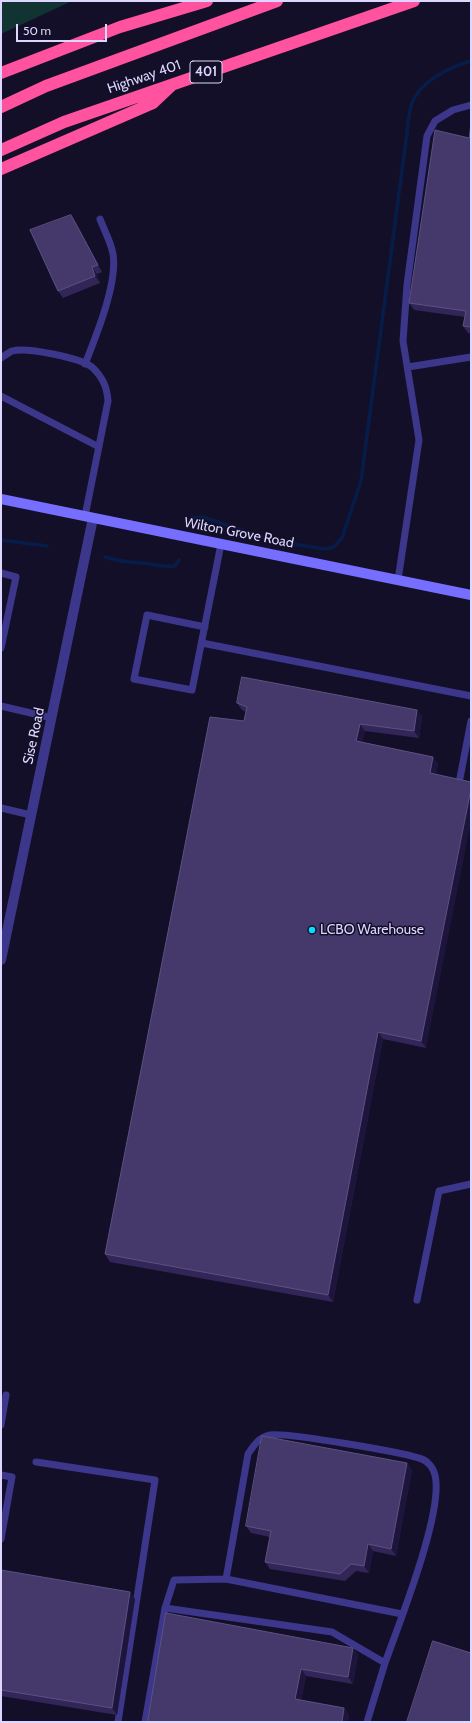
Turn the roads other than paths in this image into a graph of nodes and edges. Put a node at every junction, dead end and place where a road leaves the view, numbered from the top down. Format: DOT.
graph roads {
  1 [pos="207,1"];
  2 [pos="277,1"];
  3 [pos="414,1"];
  4 [pos="1,73"];
  5 [pos="176,82"];
  6 [pos="471,105"];
  7 [pos="1,106"];
  8 [pos="1,150"];
  9 [pos="1,169"];
  10 [pos="100,219"];
  11 [pos="471,357"];
  12 [pos="1,358"];
  13 [pos="85,364"];
  14 [pos="408,367"];
  15 [pos="1,396"];
  16 [pos="99,447"];
  17 [pos="1,499"];
  18 [pos="89,517"];
  19 [pos="221,544"];
  20 [pos="1,573"];
  21 [pos="398,580"];
  22 [pos="471,595"];
  23 [pos="205,627"];
  24 [pos="202,643"];
  25 [pos="1,648"];
  26 [pos="471,696"];
  27 [pos="1,706"];
  28 [pos="52,718"];
  29 [pos="471,720"];
  30 [pos="460,778"];
  31 [pos="1,808"];
  32 [pos="31,814"];
  33 [pos="3,936"];
  34 [pos="1,960"];
  35 [pos="471,1184"];
  36 [pos="418,1300"];
  37 [pos="6,1395"];
  38 [pos="1,1426"];
  39 [pos="36,1462"];
  40 [pos="1,1475"];
  41 [pos="1,1539"];
  42 [pos="226,1579"];
  43 [pos="165,1608"];
  44 [pos="402,1614"];
  45 [pos="385,1663"];
  46 [pos="118,1722"];
  47 [pos="145,1722"];
  48 [pos="367,1722"];
  1 -- 4 [label="highway"];
  2 -- 7 [label="highway, Highway 401"];
  3 -- 5 [label="highway, Highway 401 / 401"];
  5 -- 8 [label="highway, Highway 401 / 401"];
  5 -- 9 [label="highway"];
  6 -- 14 [label="lane"];
  10 -- 13 [label="lane"];
  11 -- 14 [label="lane"];
  12 -- 13 [label="lane"];
  13 -- 16 [label="lane"];
  14 -- 21 [label="lane"];
  15 -- 16 [label="lane"];
  16 -- 18 [label="lane"];
  17 -- 18 [label="main road, Wilton Grove Road"];
  18 -- 19 [label="main road, Wilton Grove Road"];
  18 -- 28 [label="street, Sise Road"];
  19 -- 21 [label="main road, Wilton Grove Road"];
  19 -- 23 [label="lane"];
  20 -- 25 [label="lane"];
  21 -- 22 [label="main road, Wilton Grove Road"];
  23 -- 24 [label="lane"];
  23 -- 24 [label="lane"];
  24 -- 26 [label="lane"];
  27 -- 28 [label="lane"];
  28 -- 32 [label="street, Sise Road"];
  29 -- 30 [label="lane"];
  31 -- 32 [label="lane"];
  32 -- 33 [label="street, Sise Road"];
  33 -- 34 [label="street, Sise Road"];
  35 -- 36 [label="lane"];
  37 -- 38 [label="lane"];
  39 -- 46 [label="lane"];
  40 -- 41 [label="lane"];
  42 -- 43 [label="lane"];
  42 -- 44 [label="lane"];
  42 -- 44 [label="lane"];
  43 -- 45 [label="lane"];
  43 -- 47 [label="lane"];
  44 -- 45 [label="lane"];
  45 -- 48 [label="lane"];
}
